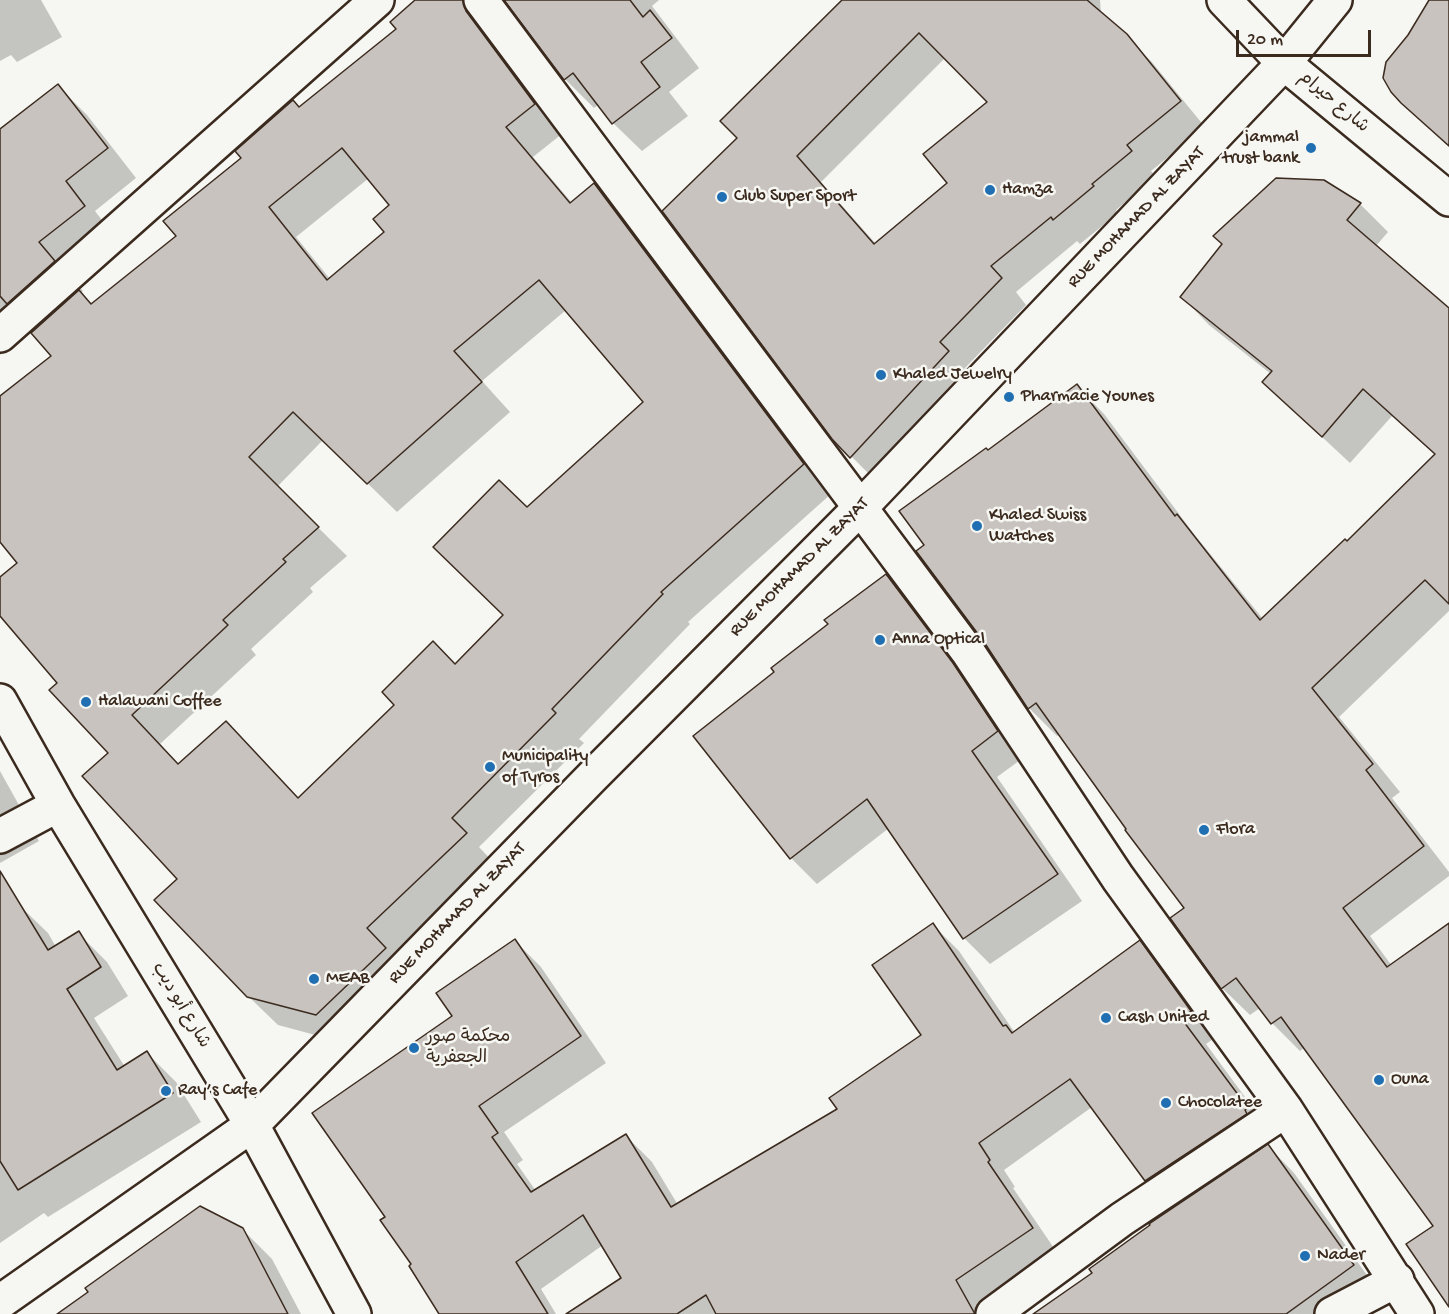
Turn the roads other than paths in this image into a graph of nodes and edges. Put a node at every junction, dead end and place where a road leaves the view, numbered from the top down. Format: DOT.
graph roads {
  1 [pos="377,0"];
  2 [pos="481,0"];
  3 [pos="1224,0"];
  4 [pos="1335,0"];
  5 [pos="1284,63"];
  6 [pos="1449,200"];
  7 [pos="0,335"];
  8 [pos="860,508"];
  9 [pos="0,701"];
  10 [pos="58,805"];
  11 [pos="0,837"];
  12 [pos="1286,1110"];
  13 [pos="252,1125"];
  14 [pos="1397,1281"];
  15 [pos="0,1302"];
  16 [pos="354,1314"];
  17 [pos="993,1314"];
  18 [pos="1332,1314"];
  19 [pos="1418,1314"];
  1 -- 7 [label="street"];
  2 -- 8 [label="street"];
  3 -- 5 [label="street, شارع حيرام"];
  4 -- 5 [label="street, RUE MOHAMAD AL ZAYAT"];
  5 -- 6 [label="street, شارع حيرام"];
  5 -- 8 [label="street, RUE MOHAMAD AL ZAYAT"];
  8 -- 12 [label="street"];
  8 -- 13 [label="street, RUE MOHAMAD AL ZAYAT"];
  9 -- 10 [label="street, شارع أبو ديب"];
  10 -- 11 [label="street"];
  10 -- 13 [label="street, شارع أبو ديب"];
  12 -- 14 [label="street"];
  12 -- 17 [label="street"];
  13 -- 15 [label="street, RUE MOHAMAD AL ZAYAT"];
  13 -- 16 [label="street, شارع أبو ديب"];
  14 -- 18 [label="street"];
  14 -- 19 [label="street"];
}
